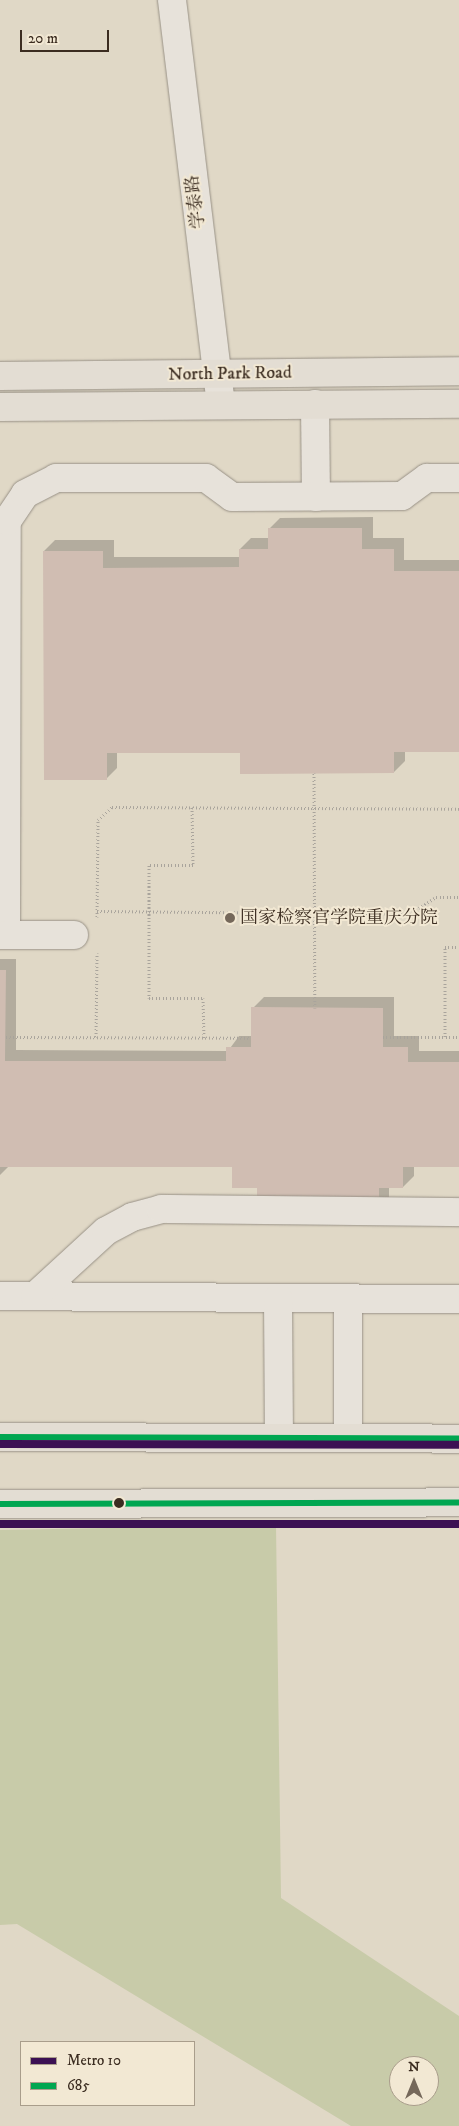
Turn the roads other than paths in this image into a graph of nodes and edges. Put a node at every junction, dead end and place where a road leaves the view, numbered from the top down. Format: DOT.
graph roads {
  1 [pos="172,0"];
  2 [pos="459,371"];
  3 [pos="217,374"];
  4 [pos="0,376"];
  5 [pos="221,404"];
  6 [pos="315,404"];
  7 [pos="459,404"];
  8 [pos="0,407"];
  9 [pos="459,478"];
  10 [pos="316,497"];
  11 [pos="3,935"];
  12 [pos="85,940"];
  13 [pos="459,1212"];
  14 [pos="0,1296"];
  15 [pos="35,1296"];
  16 [pos="278,1298"];
  17 [pos="348,1298"];
  18 [pos="459,1299"];
  19 [pos="0,1437"];
  20 [pos="279,1438"];
  21 [pos="348,1438"];
  22 [pos="459,1439"];
  23 [pos="459,1502"];
  24 [pos="0,1504"];
  1 -- 3 [label="street, 学泰路"];
  2 -- 3 [label="main road, North Park Road"];
  3 -- 4 [label="main road, North Park Road"];
  3 -- 5 [label="street, 学泰路"];
  5 -- 6 [label="main road, North Park Road"];
  5 -- 8 [label="main road, North Park Road"];
  6 -- 7 [label="main road, North Park Road"];
  6 -- 10 [label="street"];
  9 -- 10 [label="street"];
  10 -- 11 [label="street"];
  11 -- 12 [label="street"];
  13 -- 15 [label="street"];
  14 -- 15 [label="street"];
  15 -- 16 [label="street"];
  16 -- 17 [label="street"];
  16 -- 20 [label="street"];
  17 -- 18 [label="street"];
  17 -- 21 [label="street"];
  19 -- 20 [label="main road"];
  20 -- 21 [label="main road"];
  21 -- 22 [label="main road"];
  23 -- 24 [label="main road"];
}
